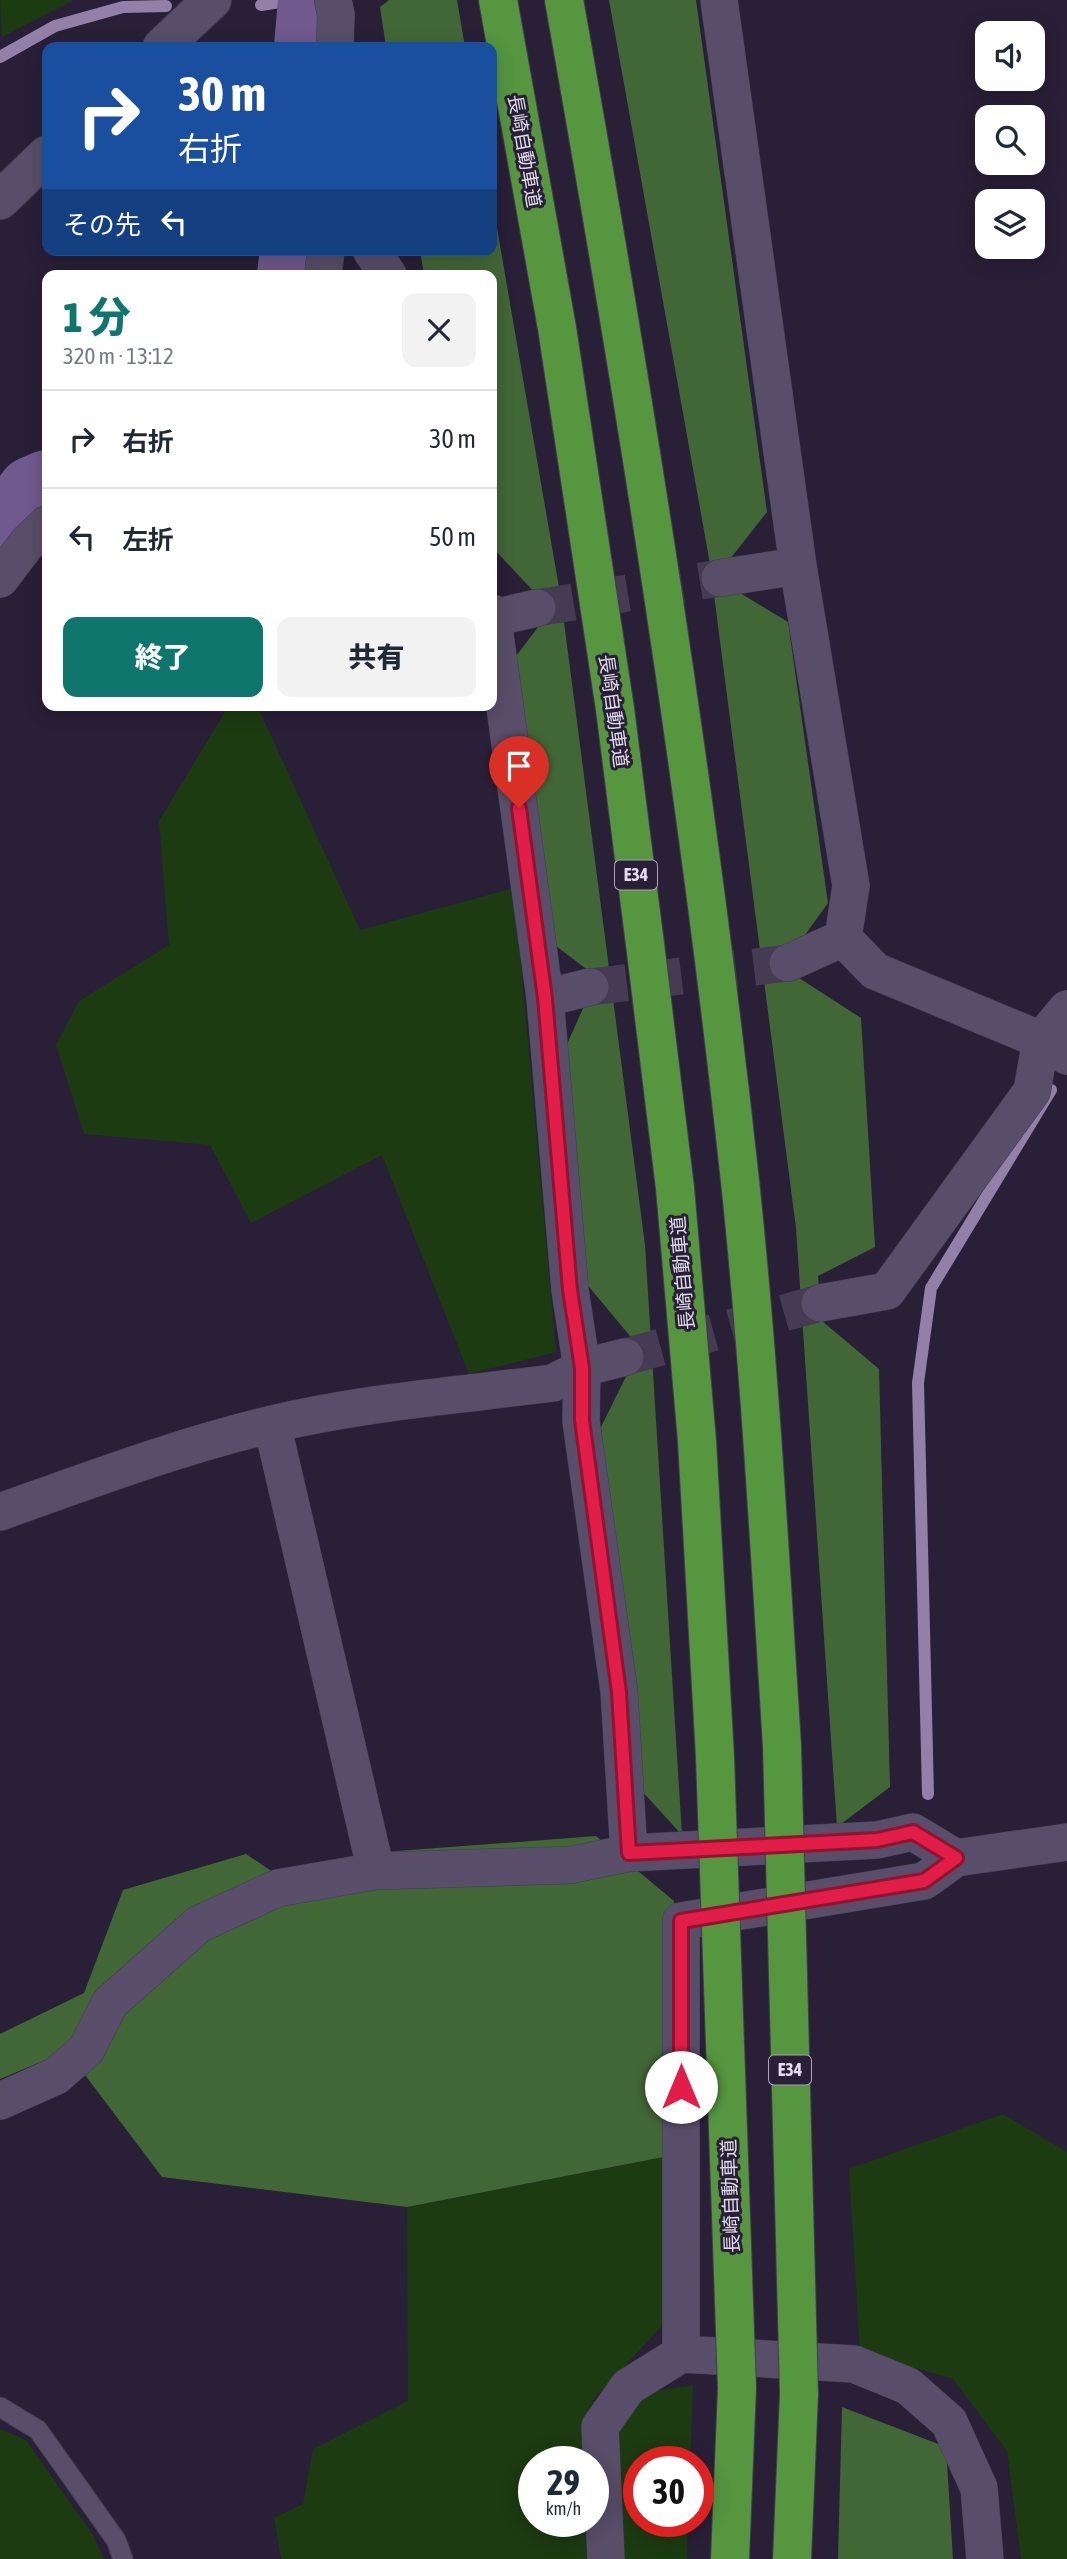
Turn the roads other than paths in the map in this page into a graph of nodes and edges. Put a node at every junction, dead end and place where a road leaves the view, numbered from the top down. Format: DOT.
graph roads {
  1 [pos="212,0"];
  2 [pos="498,0"];
  3 [pos="564,0"];
  4 [pos="719,0"];
  5 [pos="167,42"];
  6 [pos="42,160"];
  7 [pos="0,200"];
  8 [pos="42,529"];
  9 [pos="798,566"];
  10 [pos="720,578"];
  11 [pos="0,579"];
  12 [pos="537,608"];
  13 [pos="497,617"];
  14 [pos="497,647"];
  15 [pos="843,938"];
  16 [pos="788,964"];
  17 [pos="590,987"];
  18 [pos="545,998"];
  19 [pos="1067,1009"];
  20 [pos="1054,1048"];
  21 [pos="820,1303"];
  22 [pos="625,1357"];
  23 [pos="582,1368"];
  24 [pos="272,1424"];
  25 [pos="0,1512"];
  26 [pos="1067,1842"];
  27 [pos="629,1853"];
  28 [pos="956,1858"];
  29 [pos="376,1871"];
  30 [pos="0,2101"];
  31 [pos="681,2354"];
  32 [pos="0,2407"];
  33 [pos="123,2559"];
  34 [pos="606,2559"];
  35 [pos="730,2559"];
  36 [pos="792,2559"];
  37 [pos="985,2559"];
  1 -- 5 [label="main road"];
  2 -- 35 [label="highway, 長崎自動車道 / E34, bridge"];
  3 -- 36 [label="highway, E34, bridge"];
  4 -- 9 [label="street"];
  6 -- 7 [label="main road"];
  8 -- 11 [label="street"];
  9 -- 10 [label="street"];
  9 -- 15 [label="street"];
  12 -- 13 [label="street"];
  14 -- 18 [label="street"];
  15 -- 16 [label="street"];
  15 -- 20 [label="street"];
  17 -- 18 [label="street"];
  18 -- 23 [label="street"];
  19 -- 20 [label="street"];
  20 -- 21 [label="street"];
  22 -- 23 [label="street"];
  23 -- 24 [label="street"];
  23 -- 27 [label="street"];
  24 -- 25 [label="street"];
  24 -- 29 [label="street"];
  26 -- 28 [label="street"];
  27 -- 28 [label="street"];
  27 -- 29 [label="street"];
  28 -- 31 [label="street"];
  29 -- 30 [label="street"];
  31 -- 34 [label="street"];
  31 -- 37 [label="street"];
  32 -- 33 [label="lane"];
}
